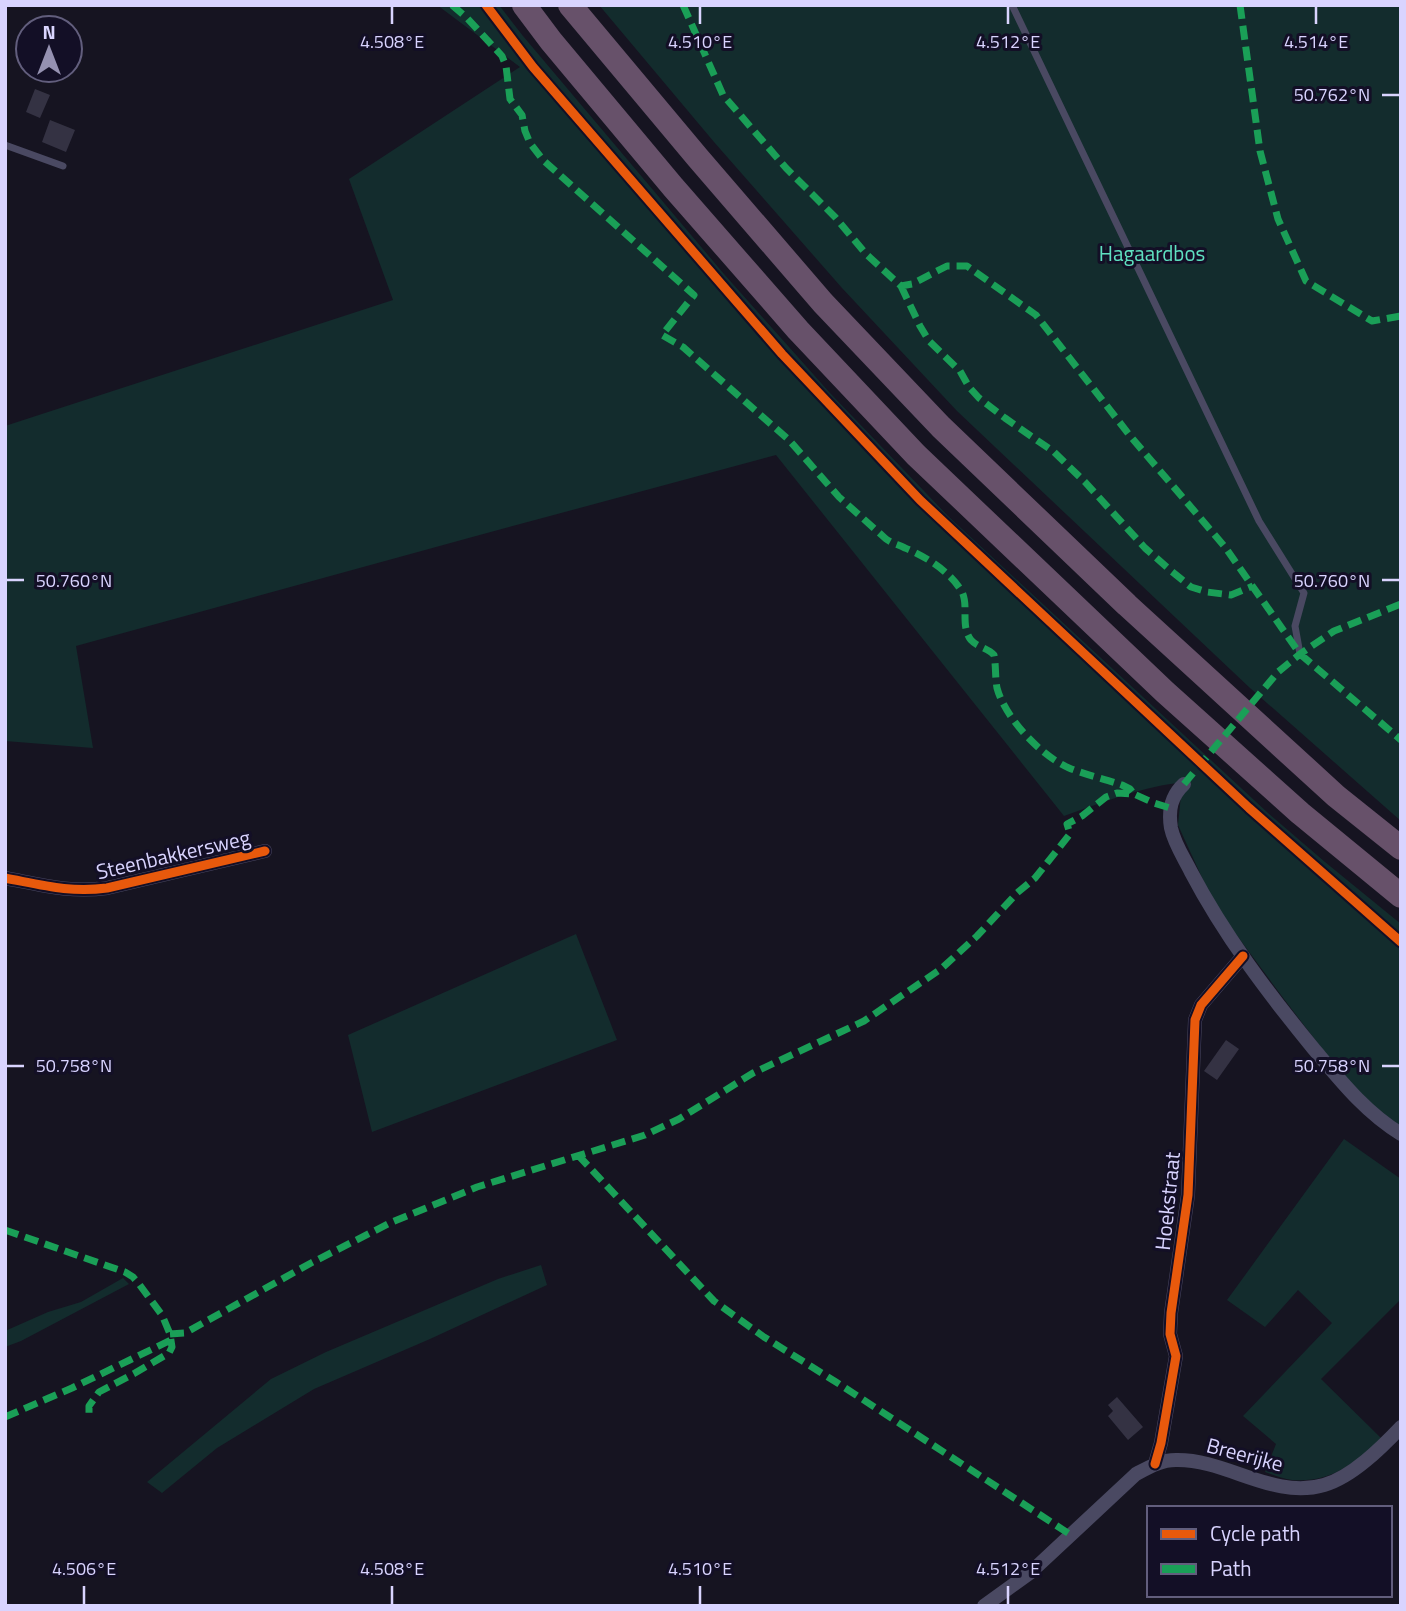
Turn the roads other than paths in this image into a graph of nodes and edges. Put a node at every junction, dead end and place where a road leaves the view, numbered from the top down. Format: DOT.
graph roads {
  1 [pos="524,5"];
  2 [pos="570,5"];
  3 [pos="1012,5"];
  4 [pos="5,145"];
  5 [pos="63,166"];
  6 [pos="1300,654"];
  7 [pos="1184,784"];
  8 [pos="1401,848"];
  9 [pos="265,851"];
  10 [pos="5,878"];
  11 [pos="1401,896"];
  12 [pos="1243,956"];
  13 [pos="1401,1134"];
  14 [pos="1401,1427"];
  15 [pos="1155,1464"];
  16 [pos="984,1606"];
  1 -- 11 [label="highway"];
  2 -- 8 [label="highway"];
  3 -- 6 [label="lane"];
  4 -- 5 [label="lane"];
  7 -- 12 [label="street"];
  9 -- 10 [label="street, Steenbakkersweg"];
  12 -- 13 [label="street"];
  12 -- 15 [label="street, Hoekstraat"];
  14 -- 15 [label="street, Breerijke"];
  15 -- 16 [label="street, Breerijke"];
}
